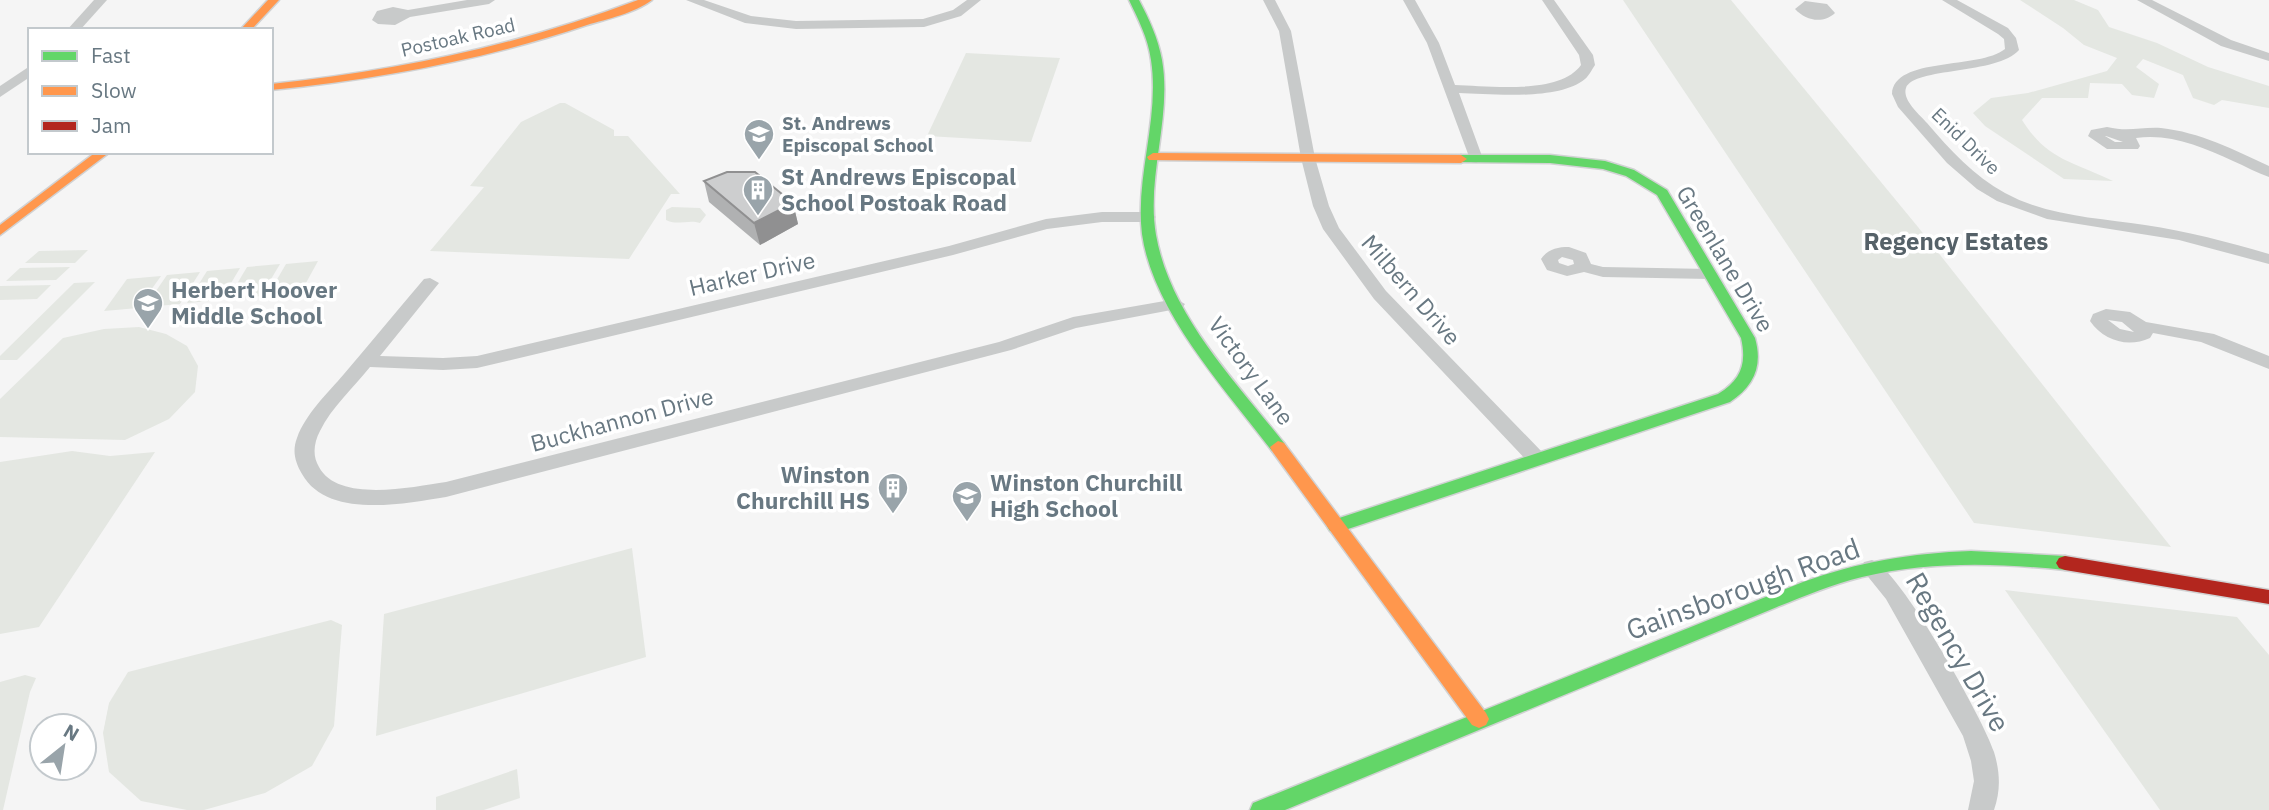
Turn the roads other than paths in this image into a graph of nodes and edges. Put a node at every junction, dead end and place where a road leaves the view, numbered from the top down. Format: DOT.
graph roads {
  1 [pos="101,0"];
  2 [pos="274,0"];
  3 [pos="489,0"];
  4 [pos="647,0"];
  5 [pos="692,0"];
  6 [pos="975,0"];
  7 [pos="1134,0"];
  8 [pos="1269,0"];
  9 [pos="1409,0"];
  10 [pos="1548,0"];
  11 [pos="1948,0"];
  12 [pos="2143,0"];
  13 [pos="406,14"];
  14 [pos="75,28"];
  15 [pos="247,28"];
  16 [pos="2269,57"];
  17 [pos="28,72"];
  18 [pos="273,87"];
  19 [pos="1451,89"];
  20 [pos="0,93"];
  21 [pos="2124,135"];
  22 [pos="101,154"];
  23 [pos="1153,157"];
  24 [pos="1308,158"];
  25 [pos="1476,159"];
  26 [pos="2269,172"];
  27 [pos="1148,217"];
  28 [pos="0,231"];
  29 [pos="2269,259"];
  30 [pos="1584,267"];
  31 [pos="1710,274"];
  32 [pos="430,283"];
  33 [pos="1176,304"];
  34 [pos="2141,327"];
  35 [pos="365,361"];
  36 [pos="2269,363"];
  37 [pos="1538,459"];
  38 [pos="1336,526"];
  39 [pos="1872,568"];
  40 [pos="2269,597"];
  41 [pos="1479,719"];
  42 [pos="1261,810"];
  43 [pos="1981,810"];
  1 -- 14 [label="street"];
  2 -- 15 [label="street"];
  3 -- 13 [label="street"];
  4 -- 18 [label="street, Postoak Road"];
  5 -- 6 [label="street"];
  7 -- 23 [label="street, Victory Lane"];
  8 -- 24 [label="street, Milbern Drive"];
  9 -- 19 [label="street"];
  10 -- 19 [label="street"];
  11 -- 29 [label="street, Enid Drive"];
  12 -- 16 [label="street"];
  17 -- 20 [label="street"];
  19 -- 25 [label="street"];
  21 -- 26 [label="street"];
  22 -- 28 [label="street"];
  23 -- 24 [label="street, Greenlane Drive"];
  23 -- 27 [label="street, Victory Lane"];
  24 -- 25 [label="street, Greenlane Drive"];
  24 -- 37 [label="street, Milbern Drive"];
  25 -- 31 [label="street, Greenlane Drive"];
  27 -- 33 [label="street, Victory Lane"];
  27 -- 35 [label="street, Harker Drive"];
  30 -- 31 [label="street"];
  31 -- 37 [label="street, Greenlane Drive"];
  32 -- 35 [label="street, Buckhannon Drive"];
  33 -- 35 [label="street, Buckhannon Drive"];
  33 -- 38 [label="street, Victory Lane"];
  34 -- 36 [label="street"];
  37 -- 38 [label="street, Greenlane Drive"];
  38 -- 41 [label="street, Victory Lane"];
  39 -- 40 [label="street, Gainsborough Road"];
  39 -- 41 [label="street, Gainsborough Road"];
  39 -- 43 [label="street, Regency Drive"];
  41 -- 42 [label="street, Gainsborough Road"];
}
